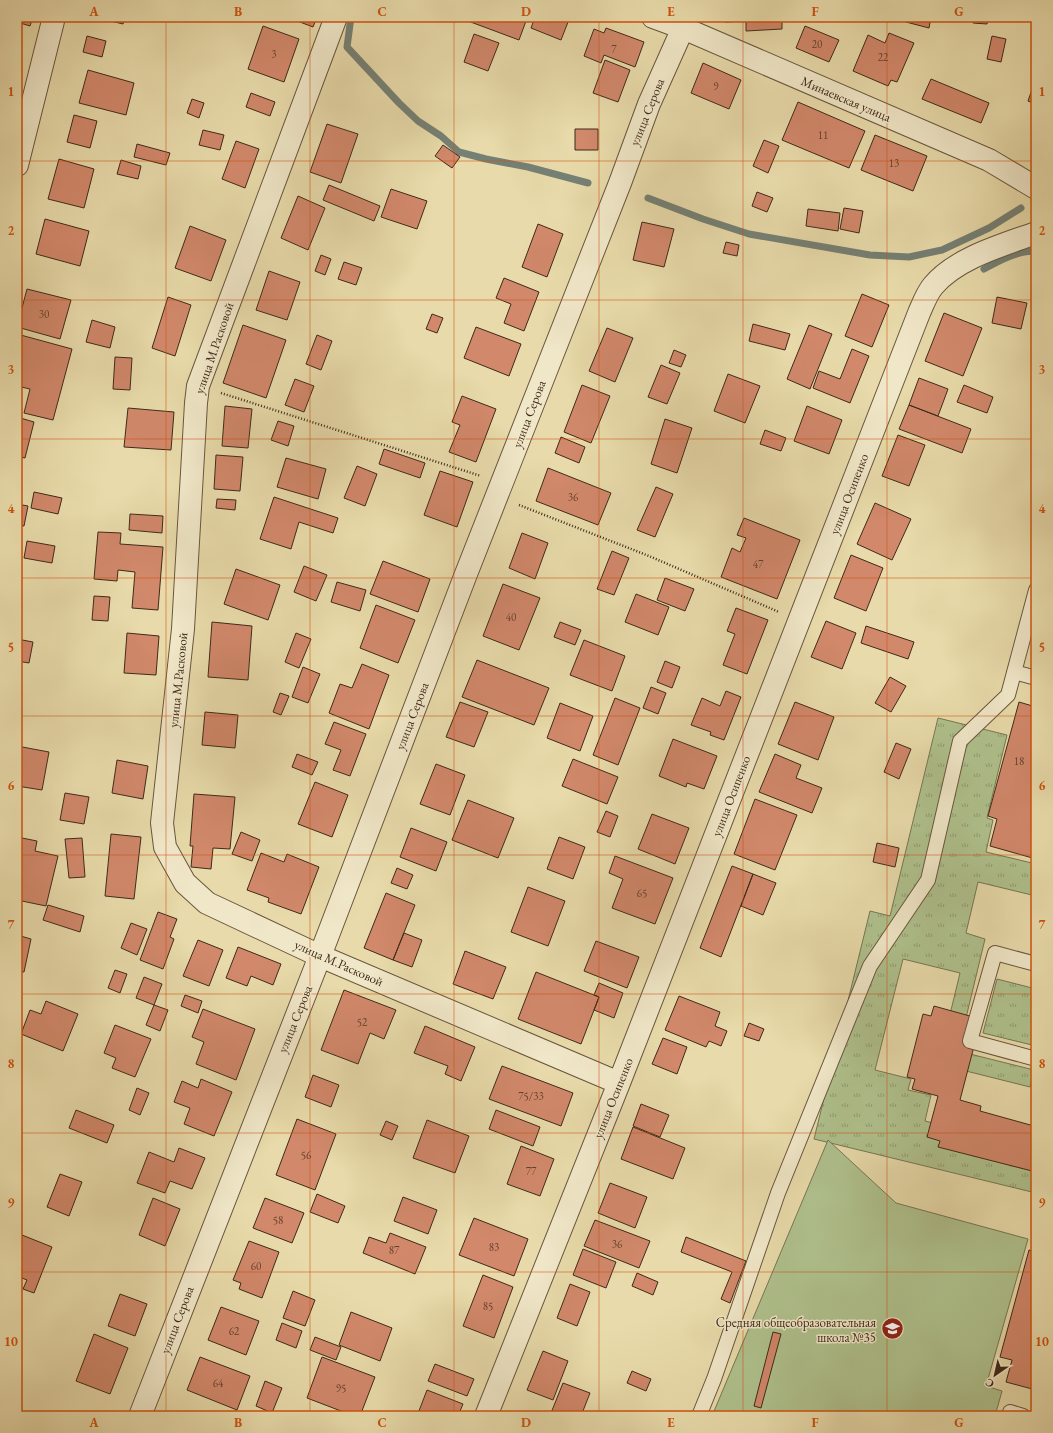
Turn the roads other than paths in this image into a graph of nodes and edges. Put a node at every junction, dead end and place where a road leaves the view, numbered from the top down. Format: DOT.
graph roads {
  1 [pos="54,17"];
  2 [pos="336,17"];
  3 [pos="653,17"];
  4 [pos="683,23"];
  5 [pos="17,165"];
  6 [pos="1036,188"];
  7 [pos="1036,233"];
  8 [pos="1036,590"];
  9 [pos="1014,672"];
  10 [pos="1036,678"];
  11 [pos="320,956"];
  12 [pos="1036,964"];
  13 [pos="1036,1059"];
  14 [pos="619,1083"];
  15 [pos="1010,1412"];
  16 [pos="140,1416"];
  17 [pos="486,1416"];
  18 [pos="699,1416"];
  19 [pos="1023,1416"];
  1 -- 5 [label="street"];
  2 -- 11 [label="street, улица М.Расковой"];
  3 -- 4 [label="street, Минаевская улица"];
  4 -- 6 [label="street, Минаевская улица"];
  4 -- 11 [label="street, улица Серова"];
  7 -- 14 [label="street, улица Осипенко"];
  8 -- 9 [label="lane"];
  9 -- 10 [label="lane"];
  9 -- 18 [label="lane"];
  11 -- 14 [label="street, улица М.Расковой"];
  11 -- 16 [label="street, улица Серова"];
  12 -- 13 [label="lane"];
  14 -- 17 [label="street, улица Осипенко"];
  15 -- 19 [label="lane"];
}
